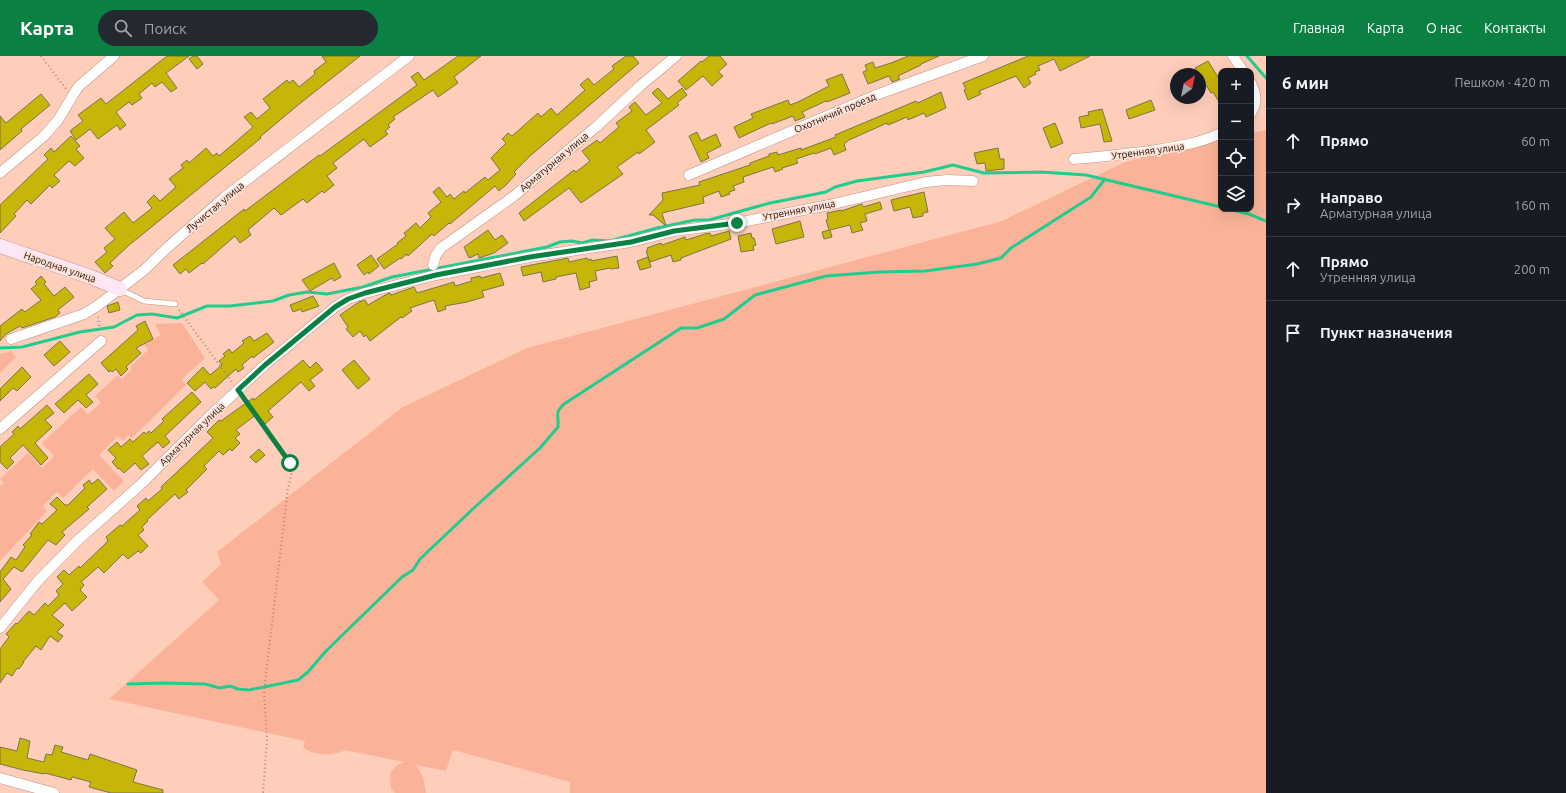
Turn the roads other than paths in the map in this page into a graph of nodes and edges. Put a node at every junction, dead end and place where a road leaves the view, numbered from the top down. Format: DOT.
graph roads {
  1 [pos="114,56"];
  2 [pos="409,56"];
  3 [pos="676,56"];
  4 [pos="983,56"];
  5 [pos="1233,56"];
  6 [pos="1241,68"];
  7 [pos="1254,91"];
  8 [pos="1254,108"];
  9 [pos="1218,134"];
  10 [pos="1074,159"];
  11 [pos="0,173"];
  12 [pos="689,175"];
  13 [pos="973,181"];
  14 [pos="0,246"];
  15 [pos="435,271"];
  16 [pos="120,289"];
  17 [pos="175,304"];
  18 [pos="100,338"];
  19 [pos="11,339"];
  20 [pos="0,429"];
  21 [pos="0,628"];
  22 [pos="0,778"];
  23 [pos="32,790"];
  24 [pos="54,793"];
  1 -- 11 [label="street"];
  2 -- 16 [label="street, Лучистая улица"];
  3 -- 15 [label="street, Арматурная улица"];
  4 -- 12 [label="street, Охотничий проезд"];
  5 -- 6 [label="street"];
  7 -- 8 [label="street"];
  9 -- 10 [label="street, Утренняя улица"];
  13 -- 15 [label="street, Утренняя улица"];
  14 -- 16 [label="street, Народная улица"];
  15 -- 21 [label="street, Арматурная улица"];
  16 -- 17 [label="lane"];
  16 -- 19 [label="street, Лучистая улица"];
  18 -- 20 [label="street"];
  22 -- 23 [label="street"];
  23 -- 24 [label="street"];
}
